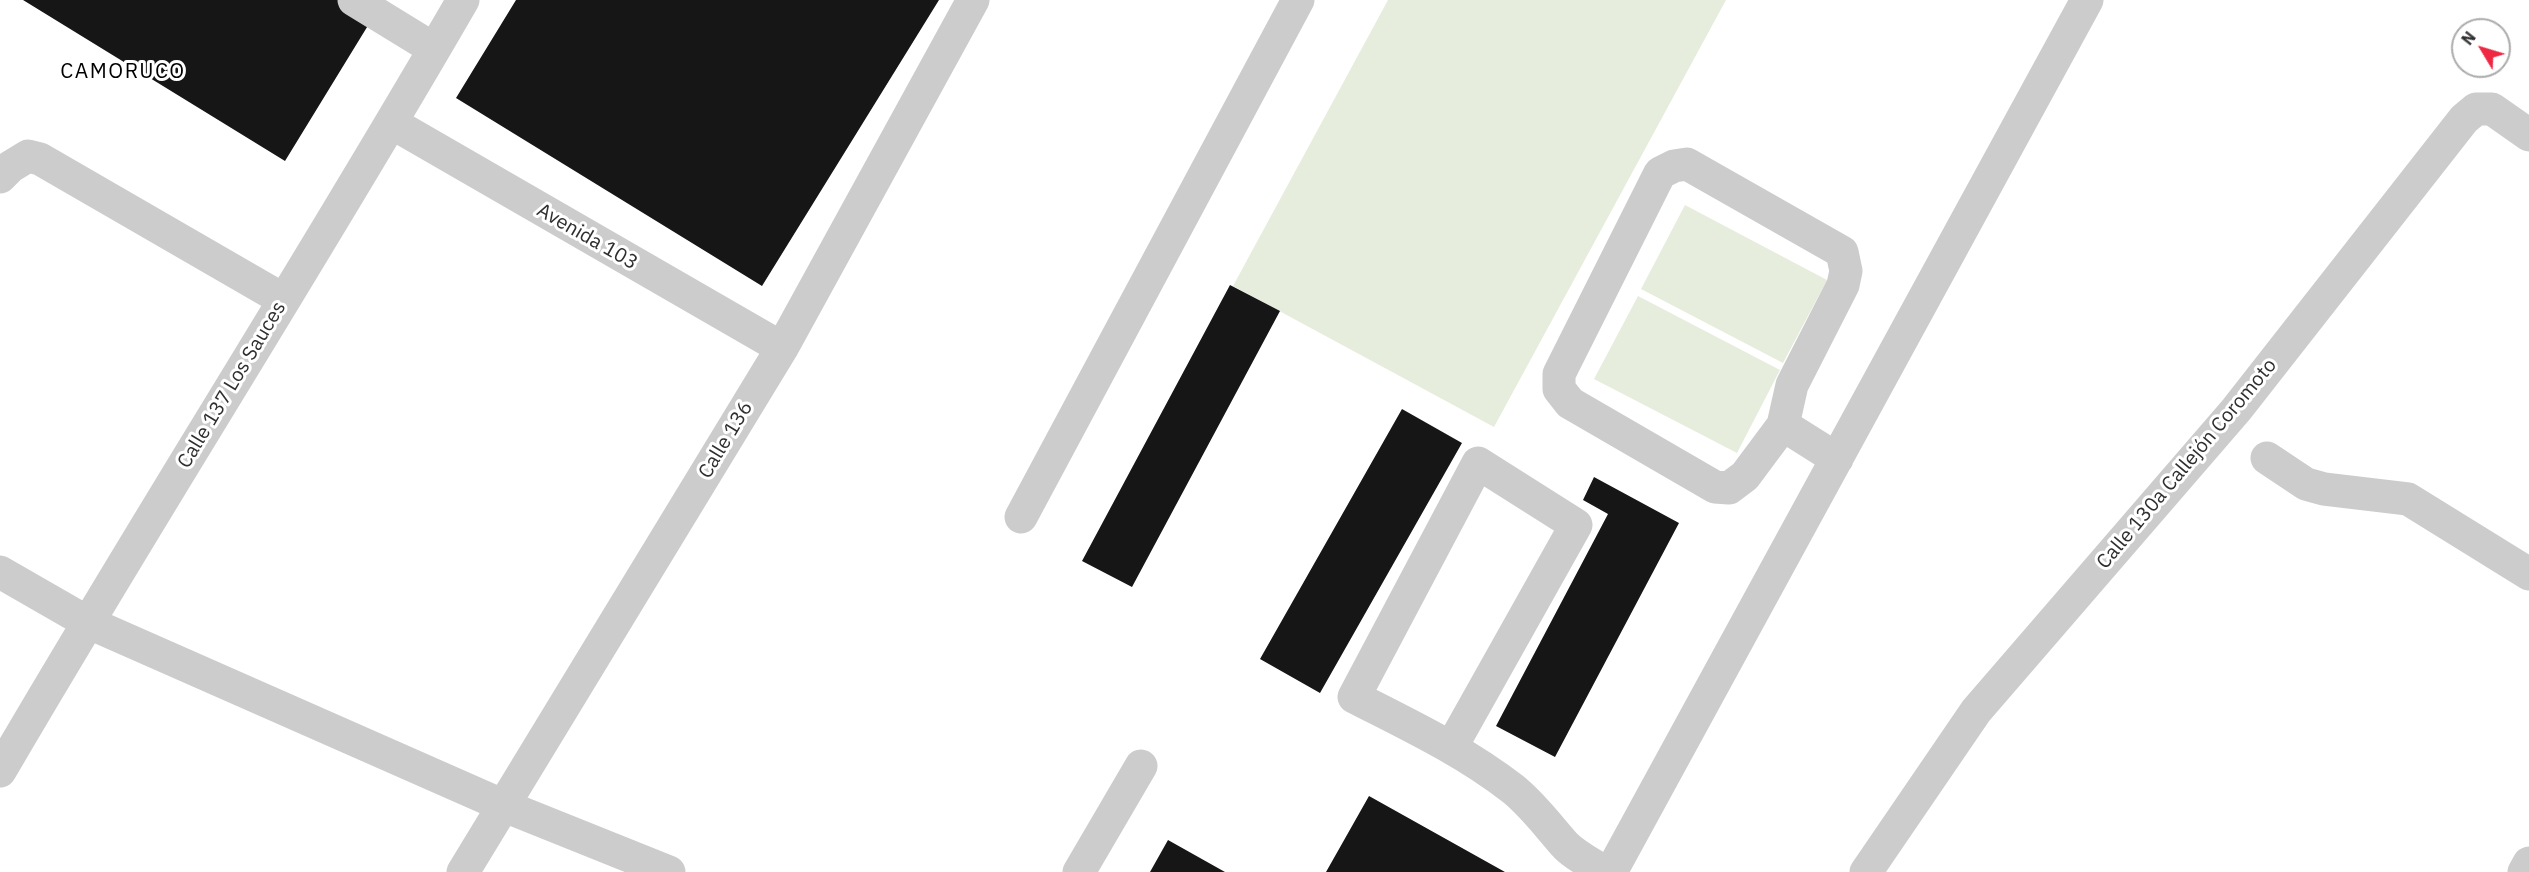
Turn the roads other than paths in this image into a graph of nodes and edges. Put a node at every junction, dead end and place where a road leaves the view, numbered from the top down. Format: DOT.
graph roads {
  1 [pos="354,0"];
  2 [pos="463,0"];
  3 [pos="973,0"];
  4 [pos="1298,0"];
  5 [pos="2087,0"];
  6 [pos="434,50"];
  7 [pos="392,123"];
  8 [pos="2529,135"];
  9 [pos="0,177"];
  10 [pos="284,300"];
  11 [pos="782,348"];
  12 [pos="1783,425"];
  13 [pos="2267,458"];
  14 [pos="1837,459"];
  15 [pos="1022,517"];
  16 [pos="0,572"];
  17 [pos="2529,574"];
  18 [pos="87,622"];
  19 [pos="1452,746"];
  20 [pos="1141,766"];
  21 [pos="0,771"];
  22 [pos="502,805"];
  23 [pos="2529,863"];
  24 [pos="1618,869"];
  25 [pos="463,872"];
  26 [pos="669,872"];
  27 [pos="1079,872"];
  28 [pos="1866,872"];
  29 [pos="2524,872"];
  1 -- 6 [label="street"];
  2 -- 6 [label="street, Calle 137 Los Sauces"];
  3 -- 11 [label="street, Calle 136"];
  4 -- 15 [label="street"];
  5 -- 14 [label="street"];
  6 -- 7 [label="street, Calle 137 Los Sauces"];
  7 -- 10 [label="street, Calle 137 Los Sauces"];
  7 -- 11 [label="street, Avenida 103"];
  8 -- 28 [label="street, Calle 130a Callejón Coromoto"];
  9 -- 10 [label="street"];
  10 -- 18 [label="street, Calle 137 Los Sauces"];
  11 -- 22 [label="street, Calle 136"];
  12 -- 12 [label="street"];
  12 -- 14 [label="street"];
  13 -- 17 [label="street"];
  14 -- 24 [label="street"];
  16 -- 18 [label="street"];
  18 -- 21 [label="street, Calle 137 Los Sauces"];
  18 -- 22 [label="street"];
  19 -- 19 [label="street"];
  19 -- 24 [label="street"];
  20 -- 27 [label="street"];
  22 -- 25 [label="street, Calle 136"];
  22 -- 26 [label="street"];
  23 -- 29 [label="street"];
}
